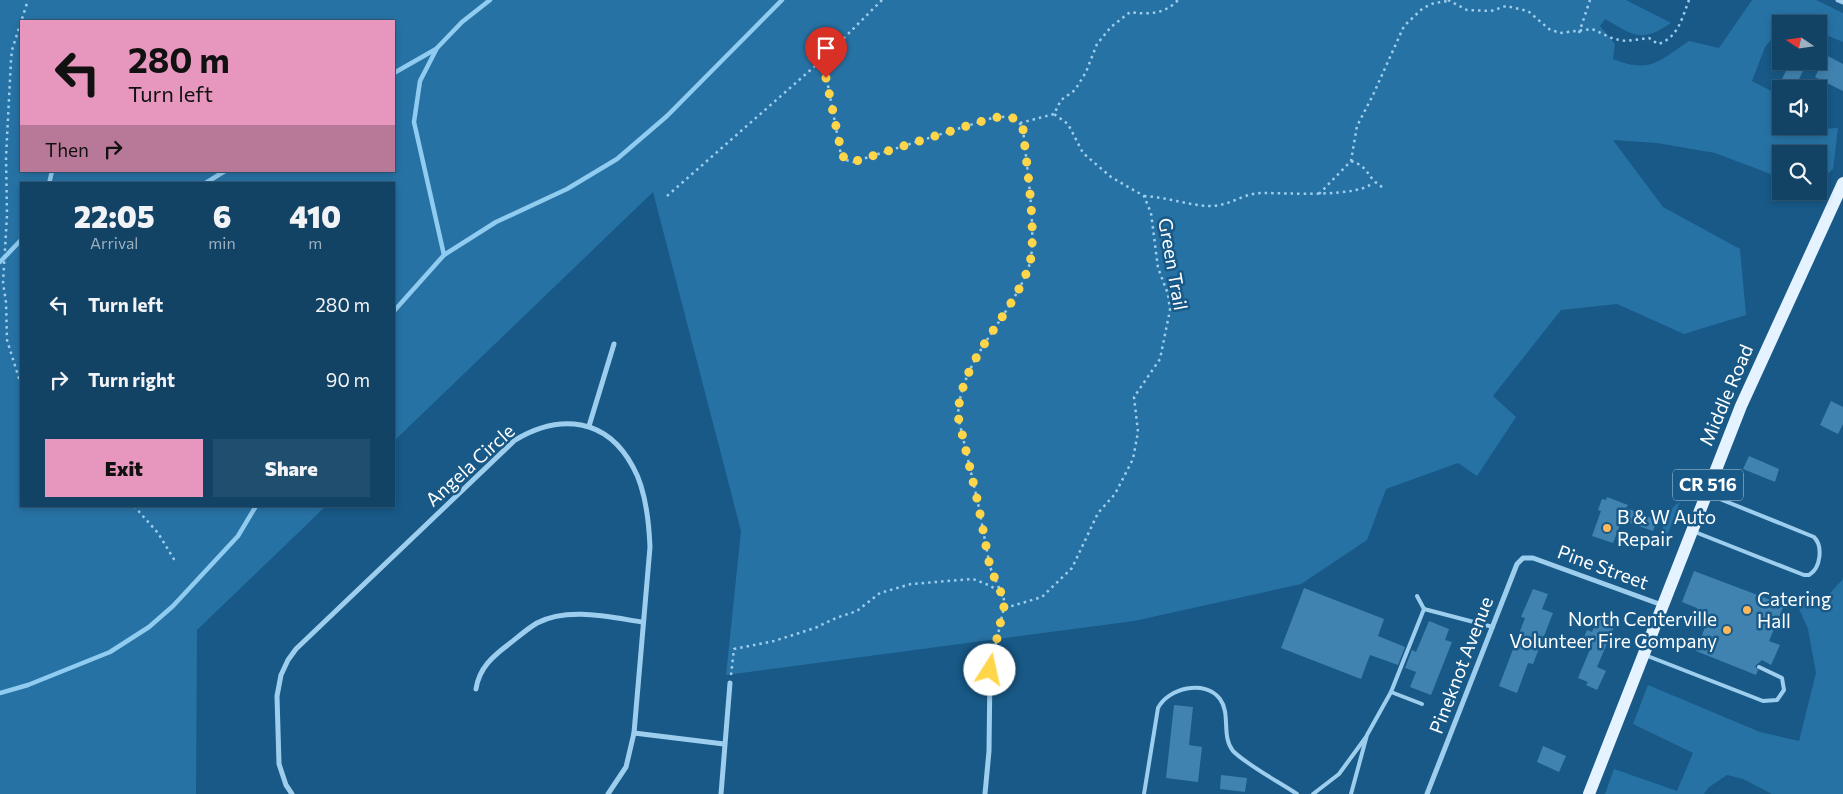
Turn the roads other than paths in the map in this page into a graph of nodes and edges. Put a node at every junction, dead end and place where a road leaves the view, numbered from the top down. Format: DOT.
graph roads {
  1 [pos="1838,0"];
  2 [pos="1843,2"];
  3 [pos="1843,183"];
  4 [pos="614,344"];
  5 [pos="589,426"];
  6 [pos="1705,494"];
  7 [pos="1691,530"];
  8 [pos="1533,558"];
  9 [pos="1417,596"];
  10 [pos="1662,605"];
  11 [pos="1424,609"];
  12 [pos="642,622"];
  13 [pos="1493,627"];
  14 [pos="1643,654"];
  15 [pos="1759,668"];
  16 [pos="990,670"];
  17 [pos="730,683"];
  18 [pos="476,689"];
  19 [pos="1391,692"];
  20 [pos="1422,704"];
  21 [pos="634,733"];
  22 [pos="1368,735"];
  23 [pos="724,744"];
  24 [pos="292,794"];
  25 [pos="608,794"];
  26 [pos="721,794"];
  27 [pos="985,794"];
  28 [pos="1144,794"];
  29 [pos="1297,794"];
  30 [pos="1313,794"];
  31 [pos="1351,794"];
  32 [pos="1427,794"];
  33 [pos="1589,794"];
  1 -- 2 [label="street"];
  3 -- 6 [label="main road, Middle Road / CR 516"];
  4 -- 5 [label="street"];
  5 -- 12 [label="street, Angela Circle"];
  5 -- 24 [label="street, Angela Circle"];
  6 -- 7 [label="main road, Middle Road / CR 516"];
  6 -- 7 [label="lane"];
  7 -- 10 [label="main road, Middle Road / CR 516"];
  8 -- 10 [label="street, Pine Street"];
  8 -- 13 [label="street, Pineknot Avenue"];
  9 -- 11 [label="lane"];
  10 -- 14 [label="main road, Middle Road / CR 516"];
  11 -- 13 [label="lane"];
  11 -- 19 [label="lane"];
  12 -- 18 [label="street"];
  12 -- 21 [label="street, Angela Circle"];
  13 -- 32 [label="street, Pineknot Avenue"];
  14 -- 15 [label="lane"];
  14 -- 33 [label="main road, Middle Road / CR 516"];
  16 -- 27 [label="street"];
  17 -- 23 [label="street"];
  19 -- 20 [label="lane"];
  19 -- 22 [label="lane"];
  21 -- 23 [label="street"];
  21 -- 25 [label="street, Angela Circle"];
  22 -- 30 [label="lane"];
  22 -- 31 [label="lane"];
  23 -- 26 [label="street"];
  28 -- 29 [label="lane"];
}
